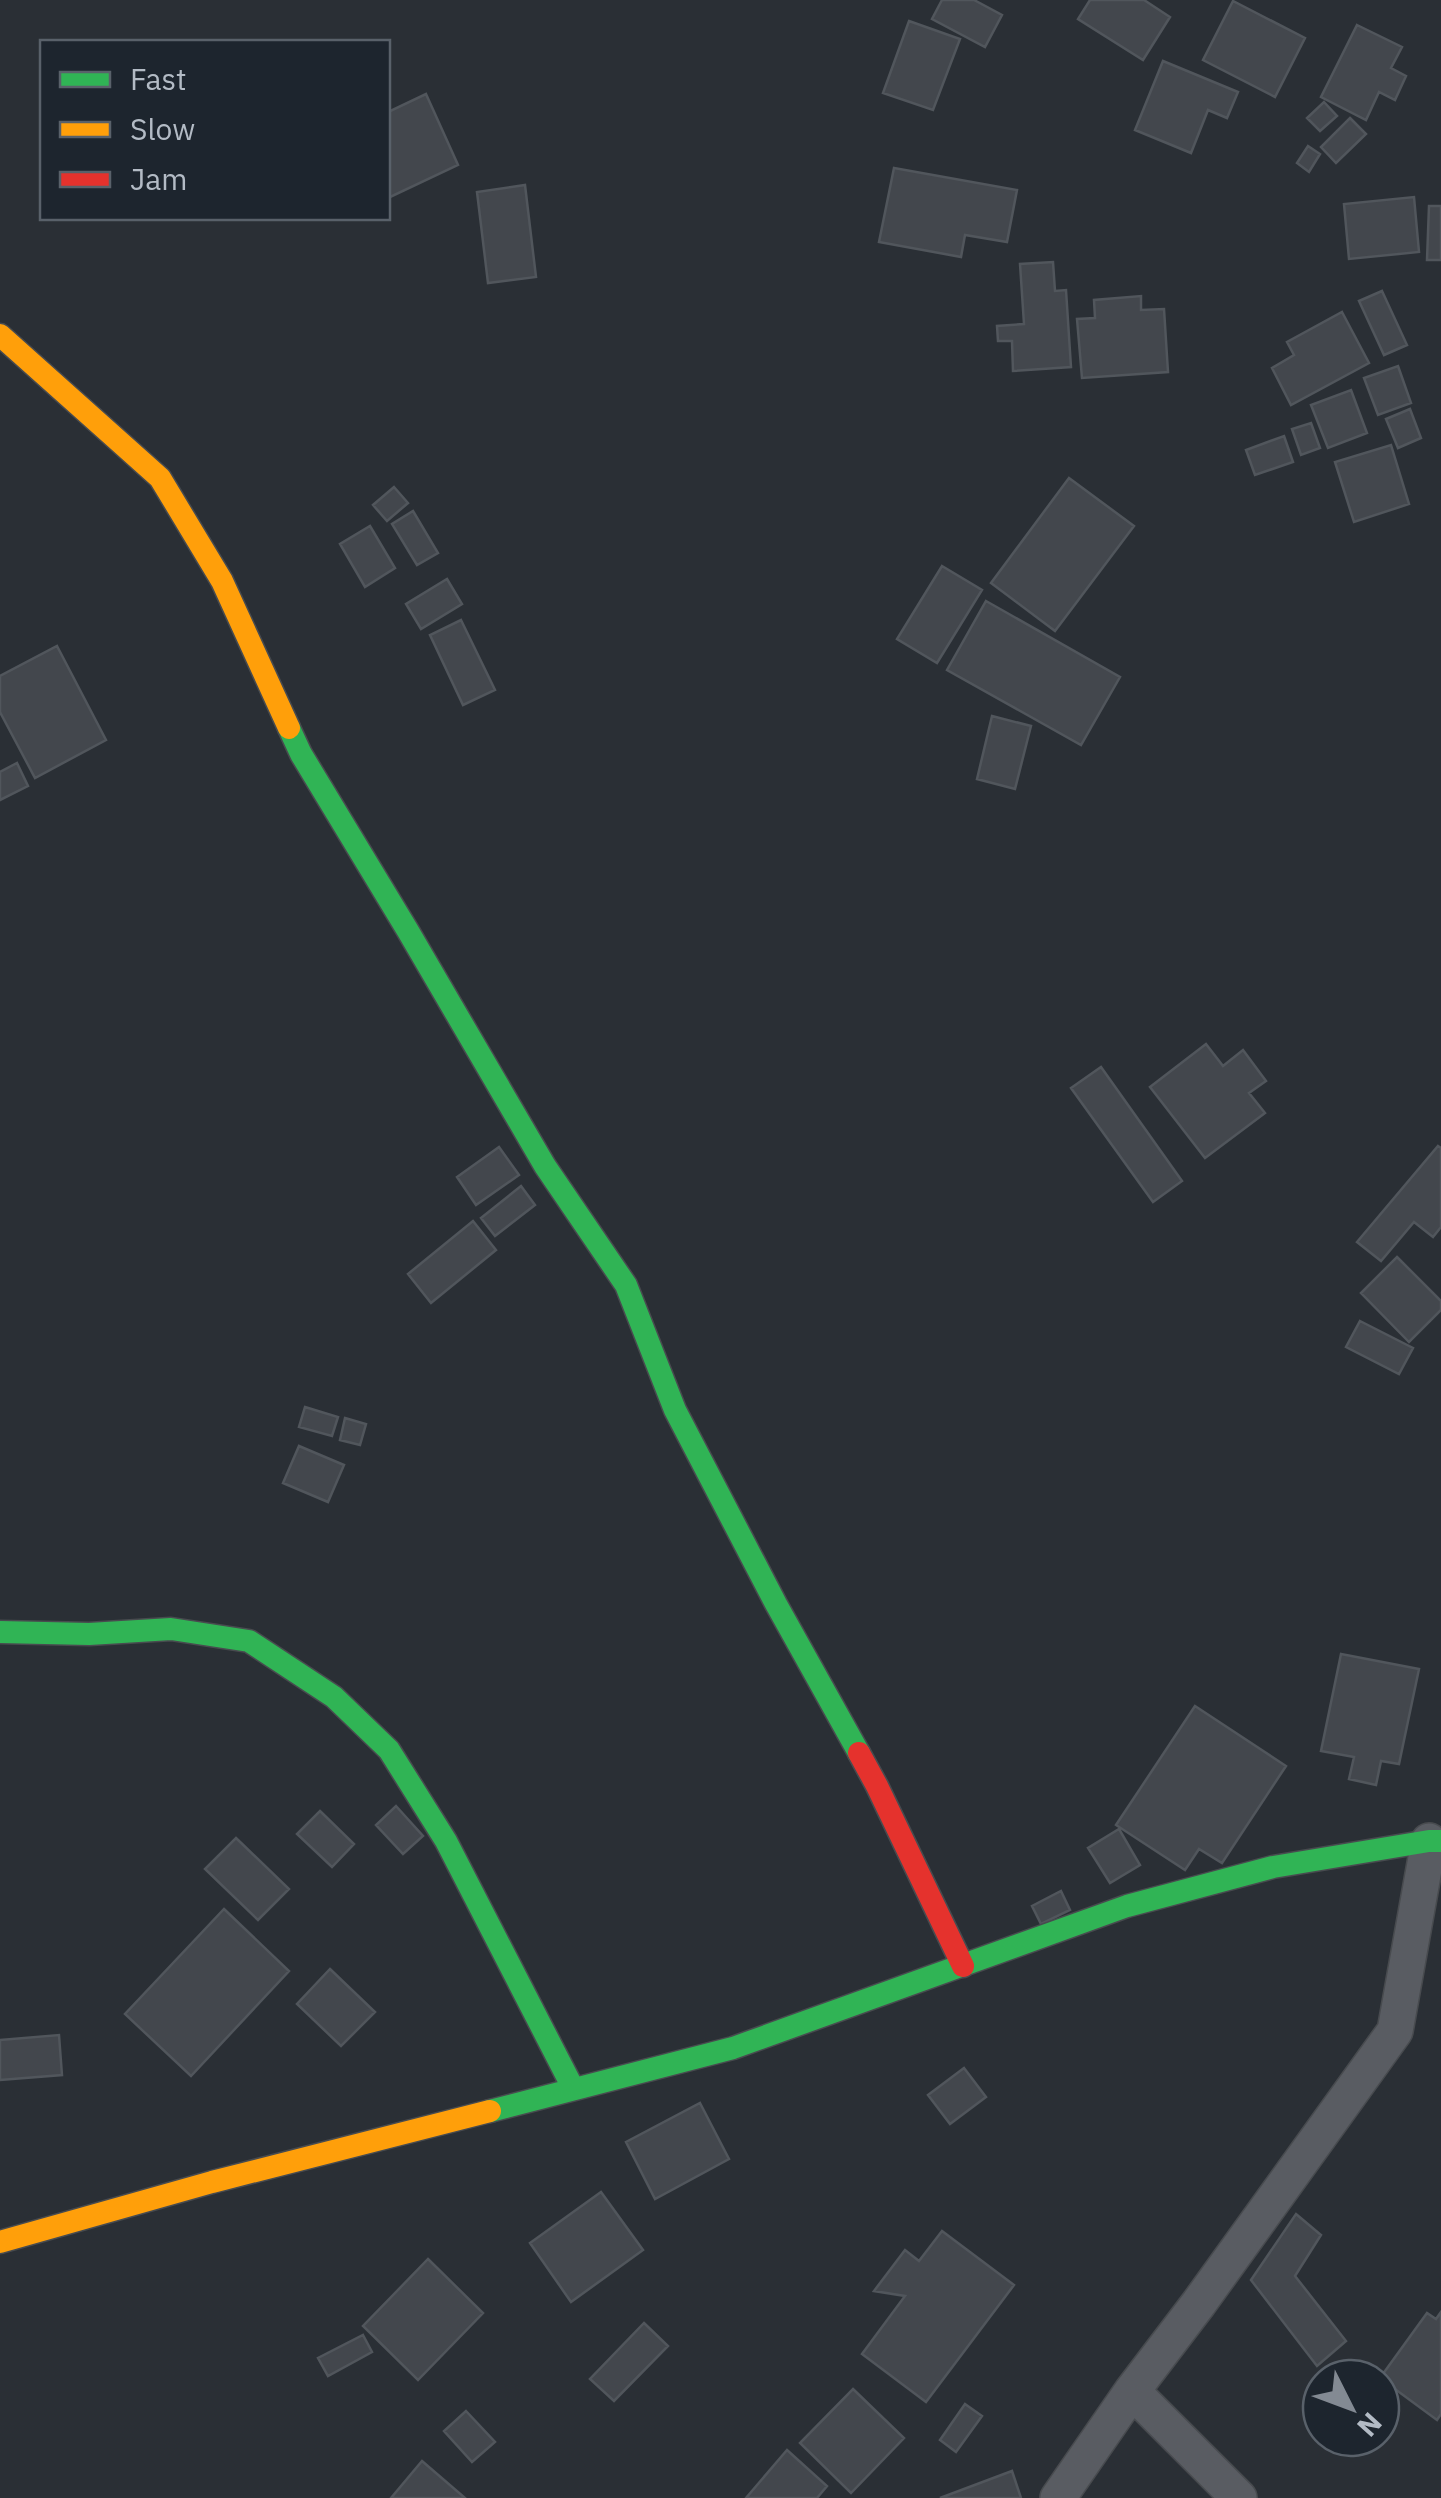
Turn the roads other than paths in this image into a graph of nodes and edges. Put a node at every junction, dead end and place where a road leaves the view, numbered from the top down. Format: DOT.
graph roads {
  1 [pos="0,336"];
  2 [pos="0,1632"];
  3 [pos="1435,1841"];
  4 [pos="963,1966"];
  5 [pos="572,2088"];
  6 [pos="0,2242"];
  7 [pos="1132,2391"];
  8 [pos="1058,2498"];
  9 [pos="1239,2498"];
  1 -- 4 [label="street"];
  2 -- 5 [label="street"];
  3 -- 4 [label="street"];
  3 -- 7 [label="street"];
  4 -- 5 [label="street"];
  5 -- 6 [label="street"];
  7 -- 8 [label="street"];
  7 -- 9 [label="street"];
}
